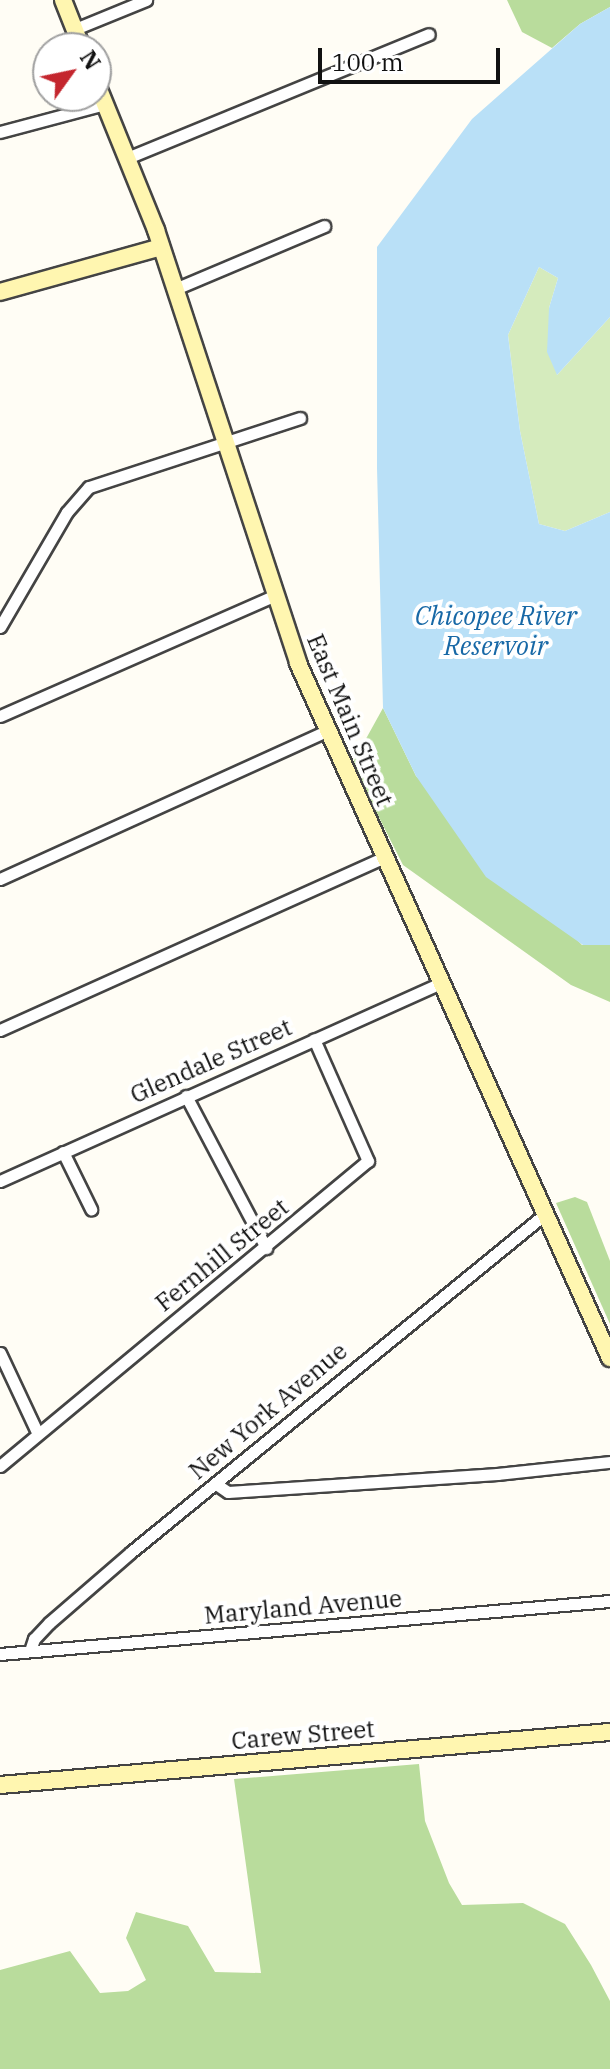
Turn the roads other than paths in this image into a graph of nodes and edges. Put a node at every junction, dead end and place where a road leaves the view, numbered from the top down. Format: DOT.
graph roads {
  1 [pos="63,0"];
  2 [pos="146,0"];
  3 [pos="75,29"];
  4 [pos="76,32"];
  5 [pos="429,34"];
  6 [pos="75,112"];
  7 [pos="108,112"];
  8 [pos="0,132"];
  9 [pos="127,158"];
  10 [pos="324,226"];
  11 [pos="161,247"];
  12 [pos="175,289"];
  13 [pos="0,292"];
  14 [pos="300,418"];
  15 [pos="225,441"];
  16 [pos="276,595"];
  17 [pos="0,627"];
  18 [pos="0,716"];
  19 [pos="327,731"];
  20 [pos="383,858"];
  21 [pos="0,879"];
  22 [pos="440,983"];
  23 [pos="0,1030"];
  24 [pos="314,1039"];
  25 [pos="186,1096"];
  26 [pos="63,1152"];
  27 [pos="0,1181"];
  28 [pos="91,1209"];
  29 [pos="545,1214"];
  30 [pos="266,1248"];
  31 [pos="0,1353"];
  32 [pos="610,1358"];
  33 [pos="38,1434"];
  34 [pos="610,1462"];
  35 [pos="0,1466"];
  36 [pos="216,1484"];
  37 [pos="610,1601"];
  38 [pos="30,1651"];
  39 [pos="0,1654"];
  40 [pos="610,1732"];
  41 [pos="0,1785"];
  1 -- 3 [label="main road"];
  2 -- 3 [label="street"];
  3 -- 4 [label="main road"];
  5 -- 9 [label="street"];
  6 -- 8 [label="street"];
  7 -- 9 [label="main road, East Main Street"];
  9 -- 11 [label="main road, East Main Street"];
  10 -- 12 [label="street"];
  11 -- 12 [label="main road, East Main Street"];
  11 -- 13 [label="main road"];
  12 -- 15 [label="main road, East Main Street"];
  14 -- 15 [label="street"];
  15 -- 16 [label="main road, East Main Street"];
  15 -- 17 [label="street"];
  16 -- 18 [label="street"];
  16 -- 19 [label="main road, East Main Street"];
  19 -- 20 [label="main road, East Main Street"];
  19 -- 21 [label="street"];
  20 -- 22 [label="main road, East Main Street"];
  20 -- 23 [label="street"];
  22 -- 24 [label="street, Glendale Street"];
  22 -- 29 [label="main road, East Main Street"];
  24 -- 25 [label="street, Glendale Street"];
  24 -- 30 [label="street, Fernhill Street"];
  25 -- 26 [label="street, Glendale Street"];
  25 -- 30 [label="street"];
  26 -- 27 [label="street, Glendale Street"];
  26 -- 28 [label="street"];
  29 -- 32 [label="main road, East Main Street"];
  29 -- 36 [label="street, New York Avenue"];
  30 -- 33 [label="street, Fernhill Street"];
  31 -- 33 [label="street"];
  33 -- 35 [label="street, Fernhill Street"];
  34 -- 36 [label="street"];
  36 -- 38 [label="street, New York Avenue"];
  37 -- 38 [label="street, Maryland Avenue"];
  38 -- 39 [label="street, Maryland Avenue"];
  40 -- 41 [label="main road, Carew Street"];
}
